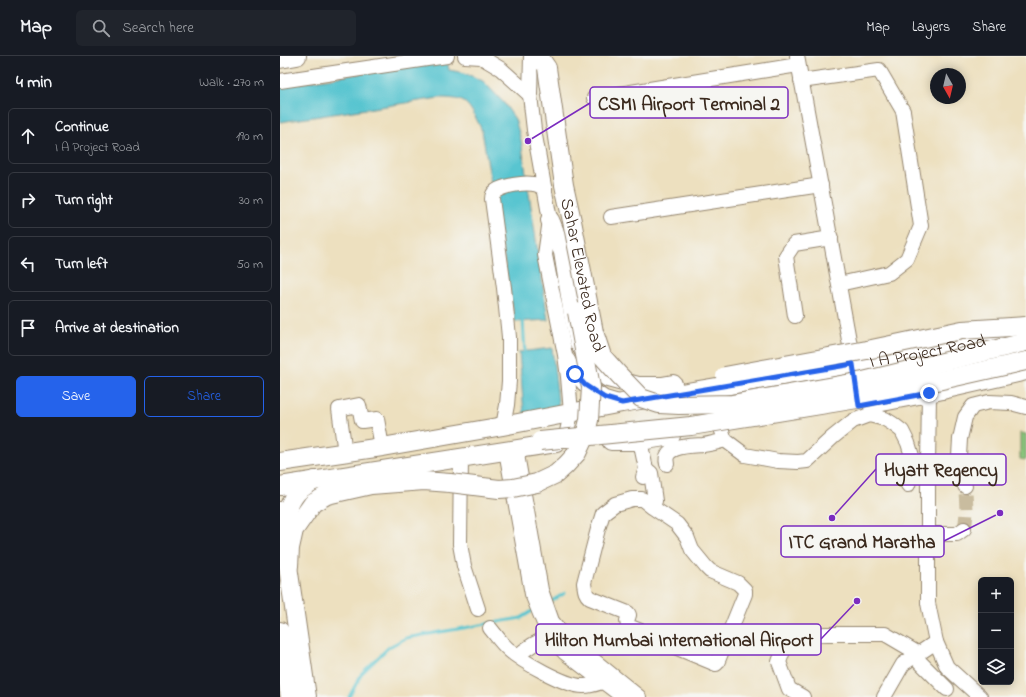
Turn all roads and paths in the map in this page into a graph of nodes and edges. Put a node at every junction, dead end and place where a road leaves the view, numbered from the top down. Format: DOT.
graph roads {
  1 [pos="297,56"];
  2 [pos="448,56"];
  3 [pos="465,56"];
  4 [pos="531,56"];
  5 [pos="280,59"];
  6 [pos="544,60"];
  7 [pos="798,61"];
  8 [pos="280,80"];
  9 [pos="801,81"];
  10 [pos="530,94"];
  11 [pos="594,98"];
  12 [pos="564,185"];
  13 [pos="821,185"];
  14 [pos="545,189"];
  15 [pos="611,217"];
  16 [pos="550,220"];
  17 [pos="831,238"];
  18 [pos="839,284"];
  19 [pos="796,316"];
  20 [pos="1026,326"];
  21 [pos="1026,332"];
  22 [pos="1026,342"];
  23 [pos="565,355"];
  24 [pos="1026,361"];
  25 [pos="853,364"];
  26 [pos="1026,371"];
  27 [pos="929,393"];
  28 [pos="622,403"];
  29 [pos="1026,407"];
  30 [pos="865,409"];
  31 [pos="571,413"];
  32 [pos="503,426"];
  33 [pos="723,434"];
  34 [pos="640,440"];
  35 [pos="559,442"];
  36 [pos="382,447"];
  37 [pos="511,450"];
  38 [pos="345,453"];
  39 [pos="462,457"];
  40 [pos="280,462"];
  41 [pos="667,464"];
  42 [pos="928,466"];
  43 [pos="958,473"];
  44 [pos="280,474"];
  45 [pos="315,480"];
  46 [pos="908,485"];
  47 [pos="280,486"];
  48 [pos="965,486"];
  49 [pos="649,505"];
  50 [pos="281,519"];
  51 [pos="964,529"];
  52 [pos="928,534"];
  53 [pos="289,566"];
  54 [pos="478,609"];
  55 [pos="490,628"];
  56 [pos="280,631"];
  57 [pos="551,631"];
  58 [pos="939,648"];
  59 [pos="518,656"];
  60 [pos="919,658"];
  61 [pos="607,685"];
  62 [pos="947,689"];
  63 [pos="290,697"];
  64 [pos="307,697"];
  65 [pos="623,697"];
  66 [pos="639,697"];
  67 [pos="803,697"];
  68 [pos="884,697"];
  69 [pos="894,697"];
  70 [pos="980,697"];
  1 -- 5 [label="main road"];
  2 -- 8 [label="street"];
  3 -- 10 [label="street"];
  4 -- 10 [label="street"];
  6 -- 12 [label="main road, Sahar Elevated Road, bridge"];
  7 -- 9 [label="street"];
  7 -- 11 [label="street"];
  9 -- 13 [label="street"];
  9 -- 18 [label="street"];
  10 -- 14 [label="street"];
  12 -- 22 [label="main road, Sahar Elevated Road, bridge"];
  12 -- 53 [label="main road, bridge"];
  13 -- 15 [label="street"];
  13 -- 17 [label="street"];
  14 -- 16 [label="street"];
  14 -- 32 [label="street"];
  16 -- 20 [label="main road, bridge"];
  16 -- 23 [label="street"];
  17 -- 18 [label="street"];
  17 -- 19 [label="street"];
  18 -- 25 [label="street"];
  21 -- 25 [label="main road, I A Project Road"];
  23 -- 28 [label="street, I A Project Road"];
  23 -- 31 [label="street"];
  24 -- 44 [label="main road, bridge"];
  25 -- 28 [label="main road, I A Project Road"];
  25 -- 30 [label="street"];
  26 -- 27 [label="main road"];
  27 -- 30 [label="main road"];
  27 -- 42 [label="street"];
  28 -- 31 [label="main road"];
  29 -- 43 [label="street"];
  30 -- 33 [label="main road"];
  30 -- 33 [label="street"];
  30 -- 46 [label="street"];
  31 -- 32 [label="main road"];
  31 -- 35 [label="street"];
  32 -- 36 [label="main road"];
  33 -- 34 [label="main road"];
  33 -- 41 [label="street"];
  34 -- 35 [label="main road"];
  34 -- 49 [label="street"];
  35 -- 37 [label="main road"];
  36 -- 38 [label="main road"];
  36 -- 38 [label="street"];
  37 -- 39 [label="main road"];
  37 -- 57 [label="street"];
  38 -- 40 [label="main road"];
  39 -- 45 [label="main road"];
  39 -- 54 [label="street"];
  42 -- 43 [label="street"];
  42 -- 52 [label="street"];
  43 -- 48 [label="street"];
  45 -- 47 [label="main road"];
  45 -- 50 [label="main road"];
  49 -- 49 [label="street"];
  50 -- 53 [label="main road"];
  51 -- 52 [label="street"];
  52 -- 58 [label="street"];
  53 -- 64 [label="main road"];
  55 -- 59 [label="street"];
  56 -- 63 [label="main road"];
  57 -- 59 [label="street"];
  57 -- 61 [label="street"];
  58 -- 60 [label="street"];
  58 -- 70 [label="street"];
  59 -- 61 [label="street"];
  60 -- 62 [label="street"];
  60 -- 67 [label="street"];
  60 -- 68 [label="street"];
  60 -- 69 [label="street"];
  61 -- 65 [label="street"];
  61 -- 66 [label="street"];
}
